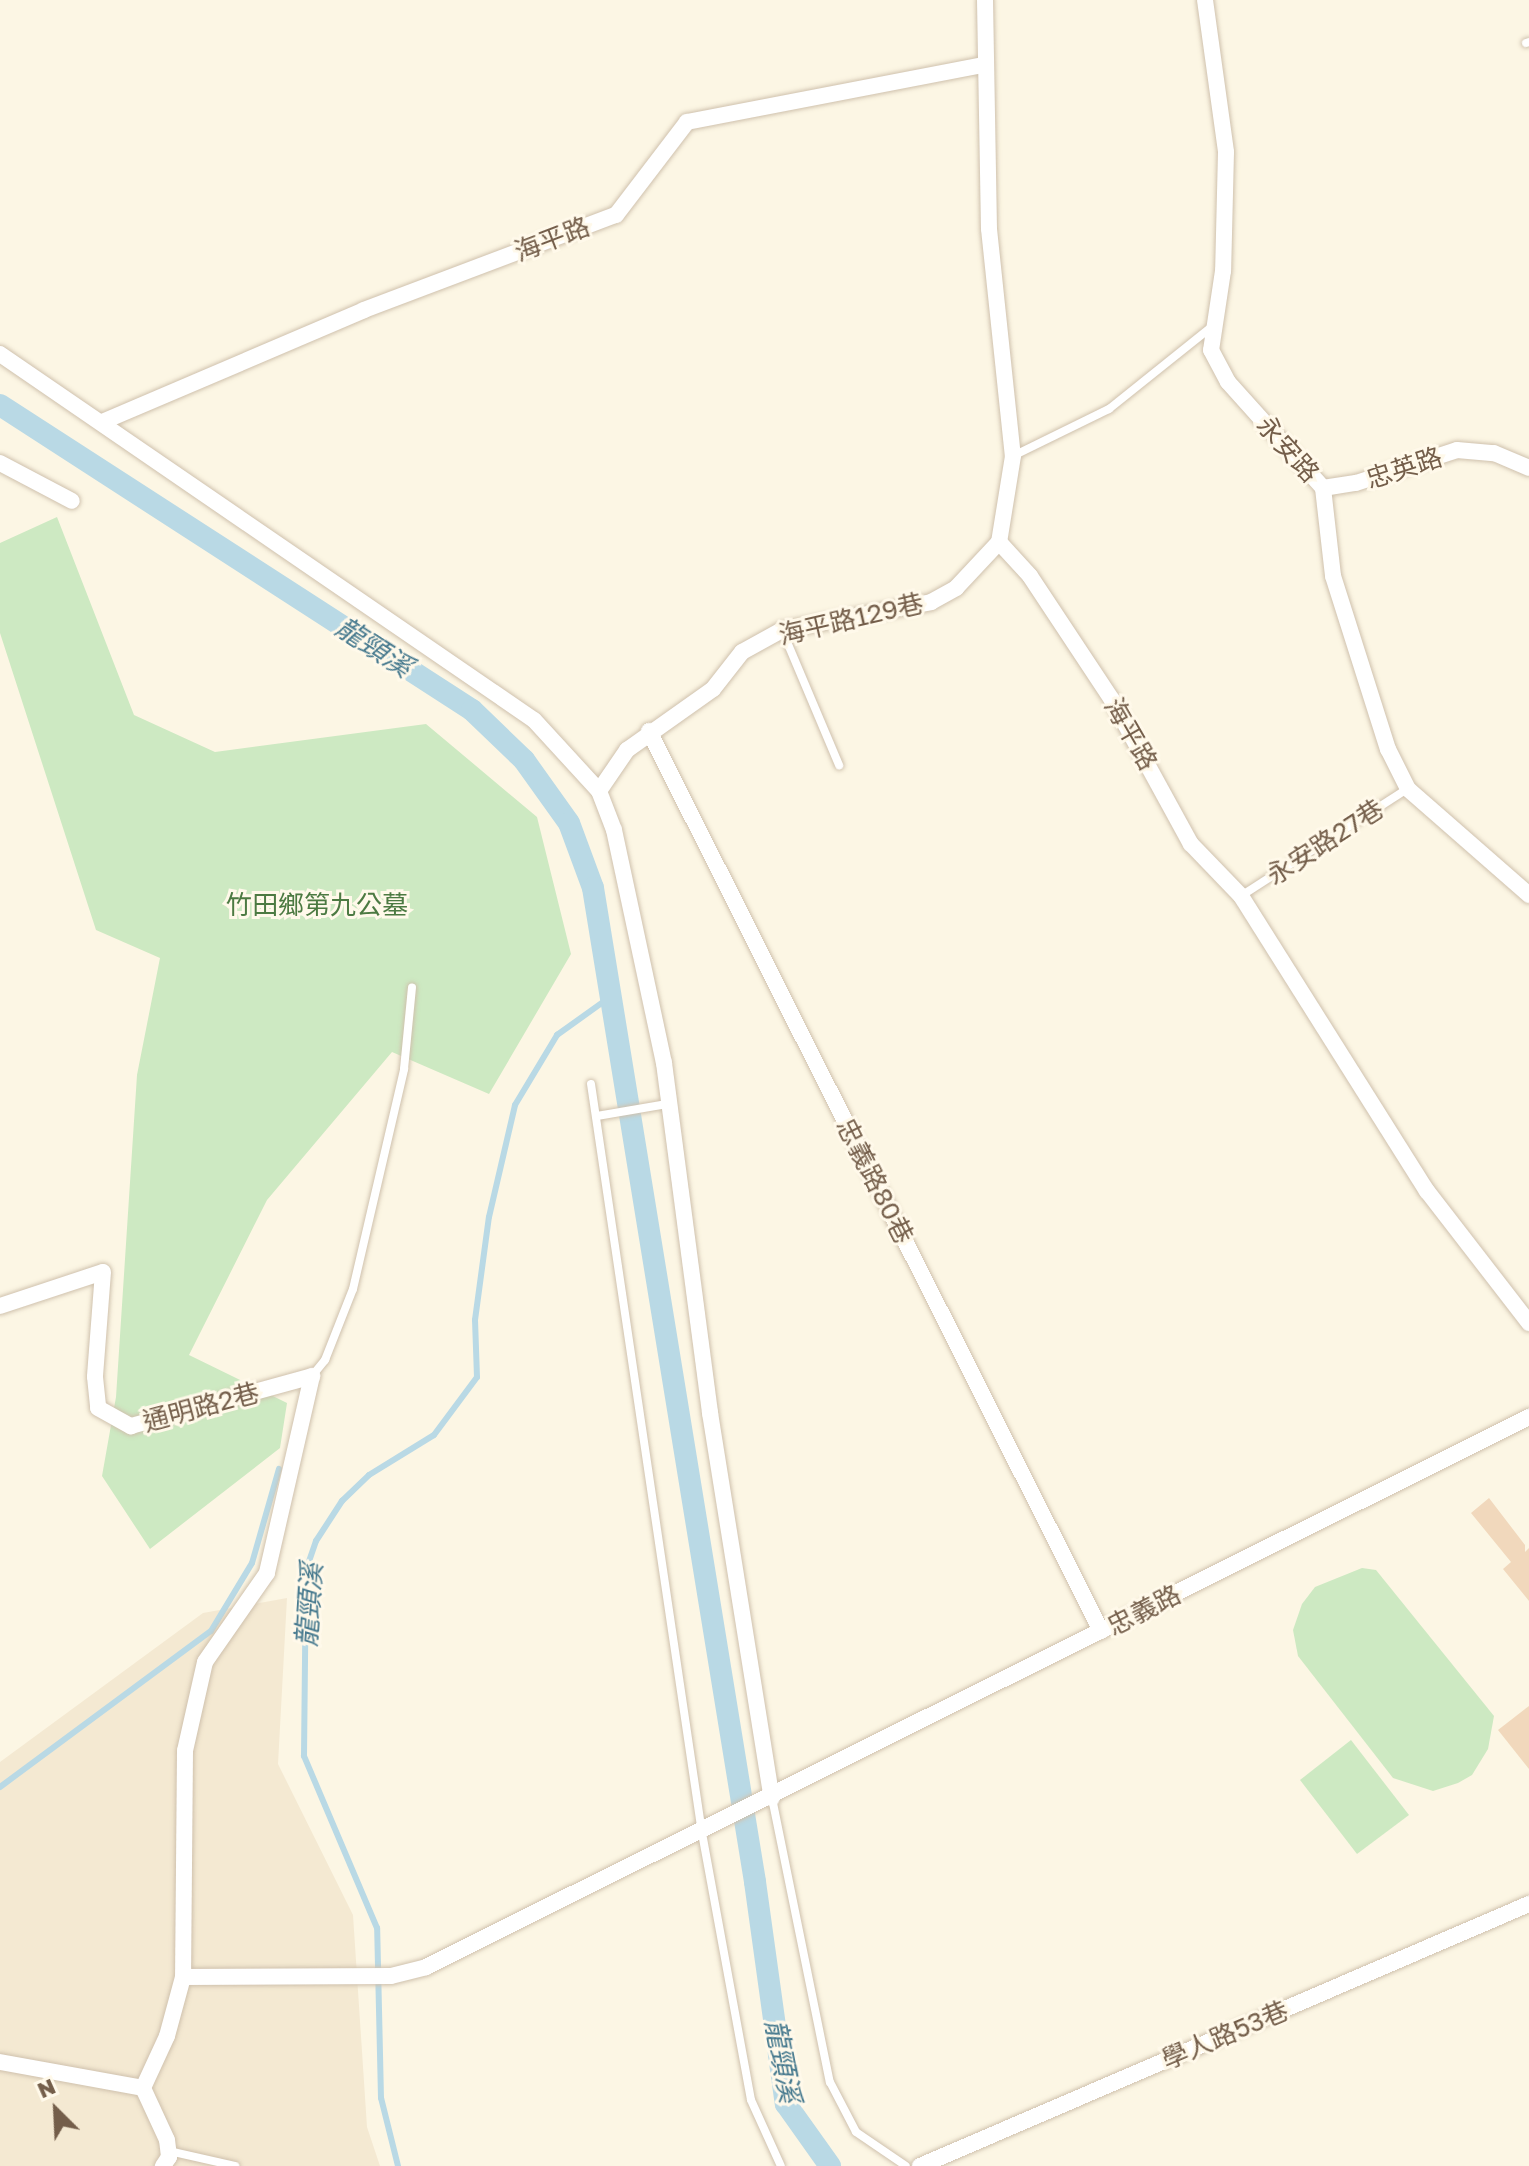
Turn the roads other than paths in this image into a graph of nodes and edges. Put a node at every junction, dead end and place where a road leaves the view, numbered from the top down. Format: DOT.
graph roads {
  1 [pos="985,0"];
  2 [pos="1205,0"];
  3 [pos="982,65"];
  4 [pos="1210,328"];
  5 [pos="0,354"];
  6 [pos="102,422"];
  7 [pos="1013,456"];
  8 [pos="0,463"];
  9 [pos="1529,468"];
  10 [pos="1323,488"];
  11 [pos="72,501"];
  12 [pos="999,542"];
  13 [pos="782,630"];
  14 [pos="649,731"];
  15 [pos="839,765"];
  16 [pos="1408,789"];
  17 [pos="599,791"];
  18 [pos="1529,895"];
  19 [pos="1241,896"];
  20 [pos="412,987"];
  21 [pos="591,1084"];
  22 [pos="667,1104"];
  23 [pos="597,1116"];
  24 [pos="0,1306"];
  25 [pos="1529,1323"];
  26 [pos="312,1376"];
  27 [pos="1529,1417"];
  28 [pos="1101,1631"];
  29 [pos="766,1801"];
  30 [pos="707,1830"];
  31 [pos="1529,1904"];
  32 [pos="183,1977"];
  33 [pos="0,2062"];
  34 [pos="143,2088"];
  35 [pos="166,2159"];
  36 [pos="235,2166"];
  37 [pos="781,2166"];
  38 [pos="906,2166"];
  39 [pos="920,2166"];
  1 -- 3 [label="street"];
  2 -- 4 [label="street, 永安路"];
  3 -- 6 [label="street, 海平路"];
  3 -- 7 [label="street"];
  4 -- 7 [label="lane"];
  4 -- 10 [label="street, 永安路"];
  5 -- 6 [label="street"];
  6 -- 17 [label="street"];
  7 -- 12 [label="street"];
  8 -- 11 [label="street"];
  9 -- 10 [label="street, 忠英路"];
  10 -- 16 [label="street, 永安路"];
  12 -- 13 [label="street, 海平路129巷"];
  12 -- 19 [label="street, 海平路"];
  13 -- 14 [label="street, 海平路129巷"];
  13 -- 15 [label="lane"];
  14 -- 17 [label="street, 海平路129巷"];
  14 -- 28 [label="street, 忠義路80巷"];
  16 -- 18 [label="street, 永安路"];
  16 -- 19 [label="lane, 永安路27巷"];
  17 -- 22 [label="street"];
  19 -- 25 [label="street, 海平路"];
  20 -- 26 [label="lane"];
  21 -- 23 [label="lane"];
  22 -- 23 [label="lane"];
  22 -- 29 [label="street"];
  23 -- 30 [label="lane"];
  24 -- 26 [label="street, 通明路2巷"];
  26 -- 32 [label="street"];
  27 -- 28 [label="street, 忠義路"];
  28 -- 29 [label="street, 忠義路"];
  29 -- 30 [label="street, 忠義路"];
  29 -- 38 [label="lane"];
  30 -- 32 [label="street, 忠義路"];
  30 -- 37 [label="lane"];
  31 -- 39 [label="street, 學人路53巷"];
  32 -- 34 [label="street"];
  33 -- 34 [label="street"];
  34 -- 35 [label="street"];
  35 -- 36 [label="lane"];
}
